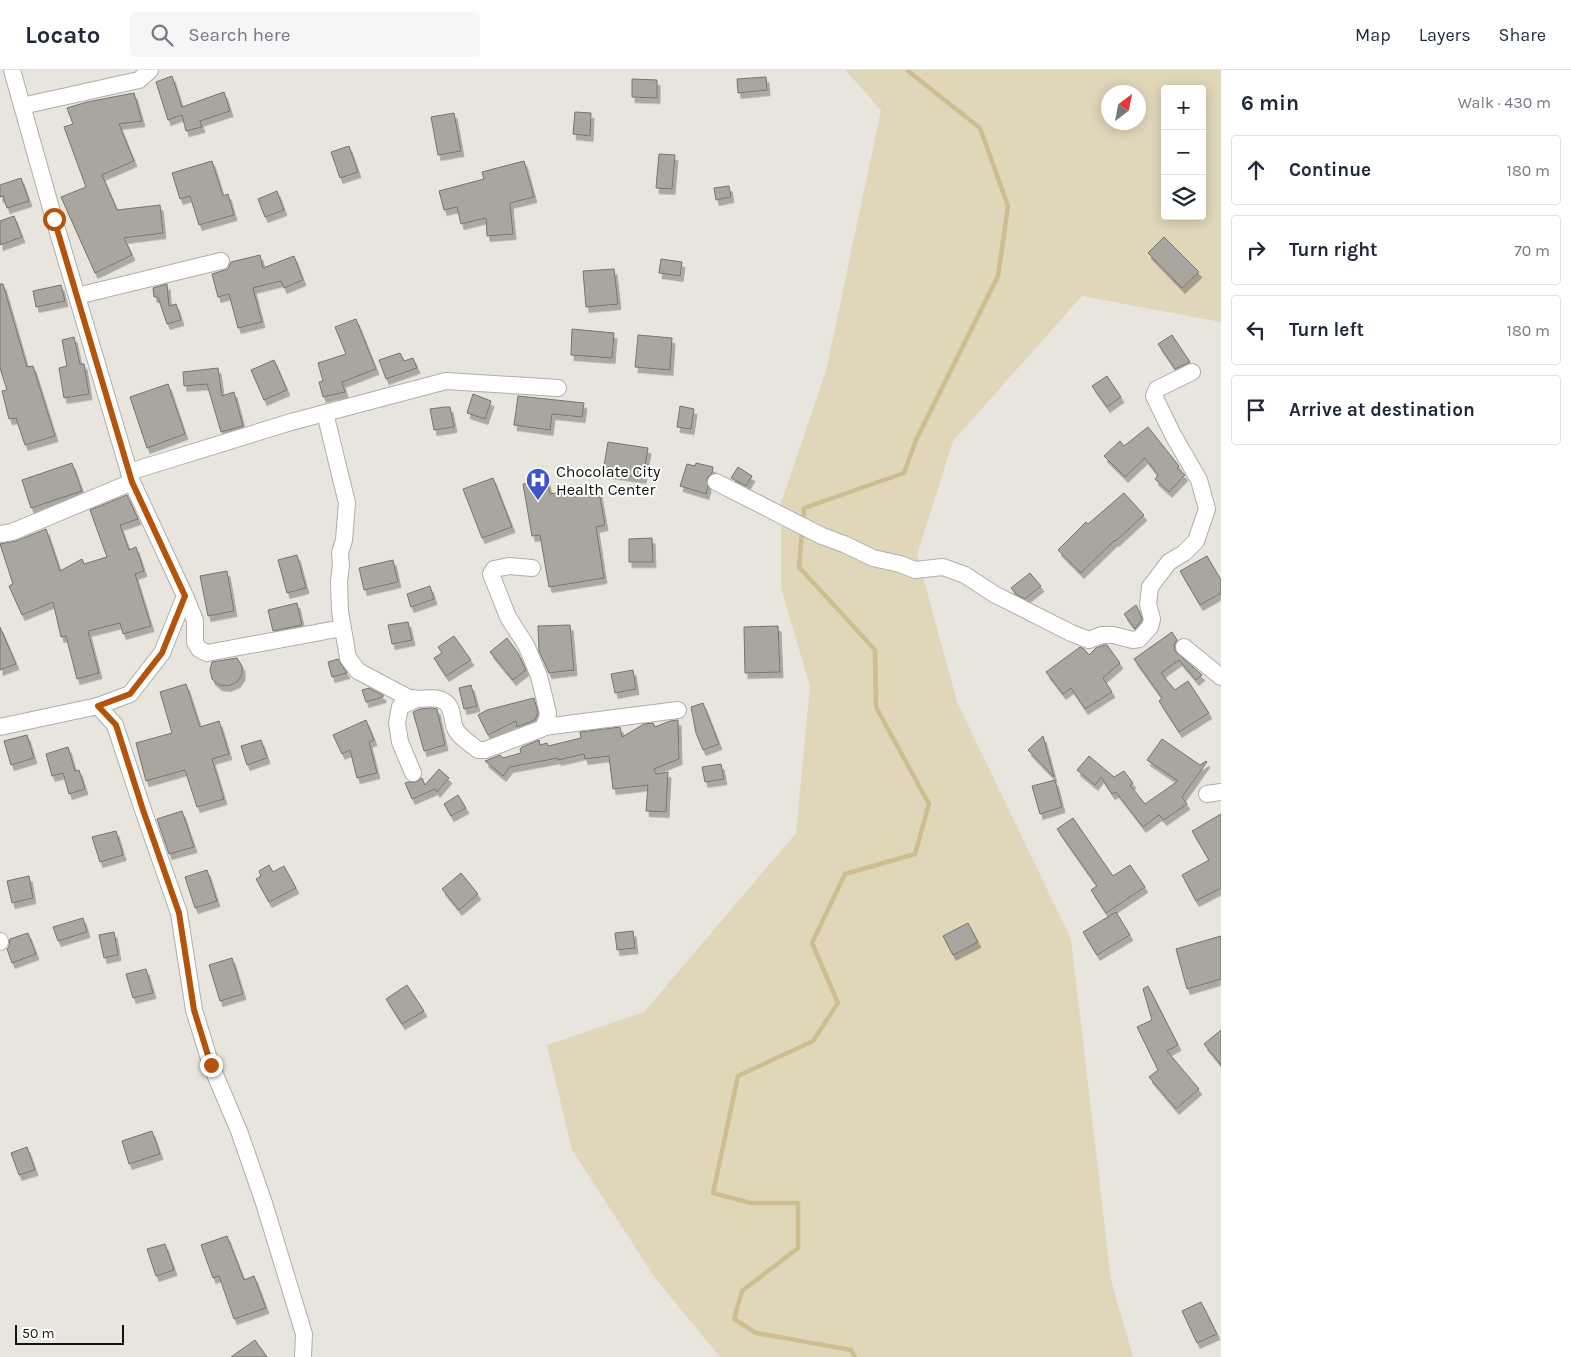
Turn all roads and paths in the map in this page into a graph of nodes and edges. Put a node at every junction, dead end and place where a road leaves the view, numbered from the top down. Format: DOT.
graph roads {
  1 [pos="12,70"];
  2 [pos="150,70"];
  3 [pos="22,106"];
  4 [pos="220,261"];
  5 [pos="76,296"];
  6 [pos="1192,372"];
  7 [pos="558,388"];
  8 [pos="325,414"];
  9 [pos="131,477"];
  10 [pos="716,482"];
  11 [pos="0,534"];
  12 [pos="532,568"];
  13 [pos="185,596"];
  14 [pos="342,628"];
  15 [pos="1184,647"];
  16 [pos="1221,677"];
  17 [pos="414,700"];
  18 [pos="98,706"];
  19 [pos="678,710"];
  20 [pos="0,727"];
  21 [pos="544,727"];
  22 [pos="413,773"];
  23 [pos="303,1357"];
  1 -- 3 [label="street"];
  2 -- 3 [label="street"];
  3 -- 5 [label="street"];
  4 -- 5 [label="street"];
  5 -- 9 [label="street"];
  6 -- 10 [label="street"];
  7 -- 8 [label="street"];
  8 -- 9 [label="street"];
  8 -- 14 [label="street"];
  9 -- 11 [label="street"];
  9 -- 13 [label="street"];
  12 -- 21 [label="street"];
  13 -- 14 [label="street"];
  13 -- 18 [label="street"];
  14 -- 17 [label="street"];
  15 -- 16 [label="street"];
  17 -- 21 [label="street"];
  17 -- 22 [label="street"];
  18 -- 20 [label="street"];
  18 -- 23 [label="street"];
  19 -- 21 [label="street"];
}
